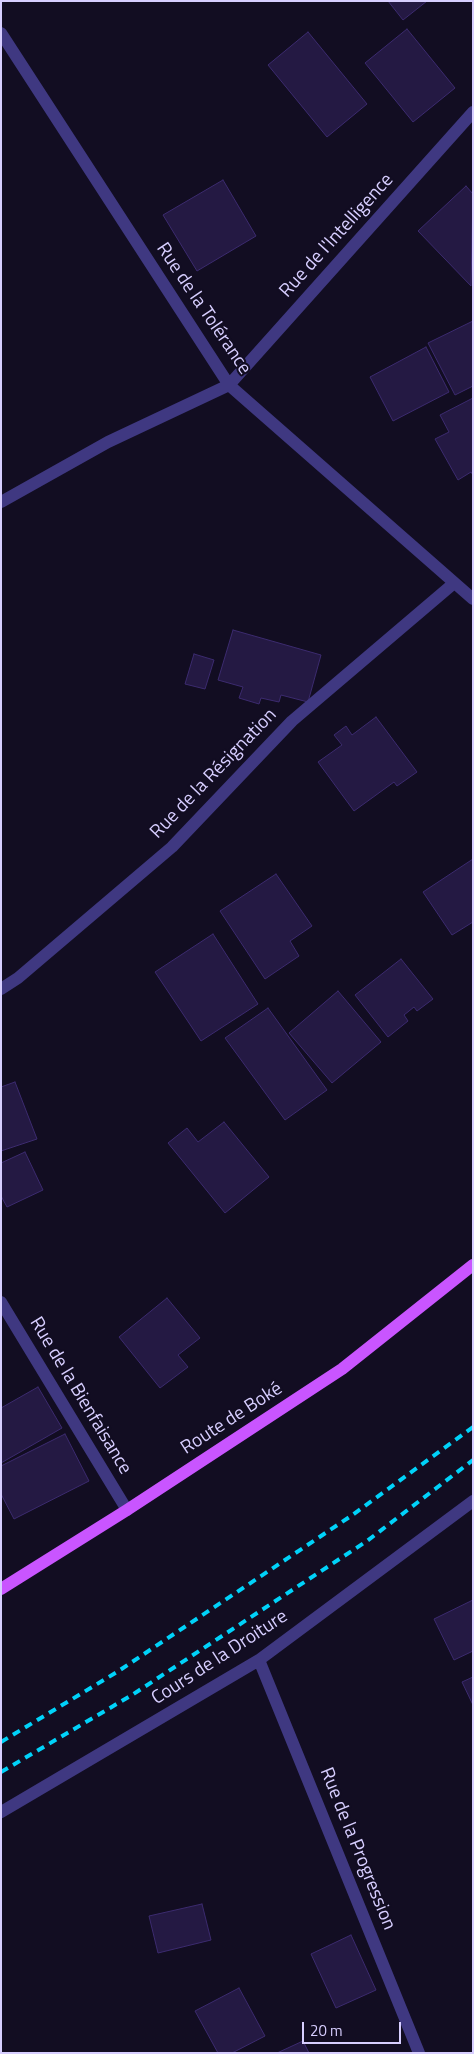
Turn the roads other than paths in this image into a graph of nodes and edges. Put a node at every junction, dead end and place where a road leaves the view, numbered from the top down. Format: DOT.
graph roads {
  1 [pos="1,33"];
  2 [pos="473,112"];
  3 [pos="229,385"];
  4 [pos="1,502"];
  5 [pos="453,584"];
  6 [pos="473,599"];
  7 [pos="1,989"];
  8 [pos="473,1265"];
  9 [pos="1,1302"];
  10 [pos="473,1501"];
  11 [pos="127,1510"];
  12 [pos="1,1590"];
  13 [pos="259,1660"];
  14 [pos="1,1812"];
  15 [pos="419,2053"];
  1 -- 3 [label="street, Rue de la Tolérance"];
  2 -- 3 [label="street, Rue de l'Intelligence"];
  3 -- 4 [label="street"];
  3 -- 5 [label="street, Rue de la Tolérance"];
  5 -- 6 [label="street, Rue de la Tolérance"];
  5 -- 7 [label="street, Rue de la Résignation"];
  8 -- 11 [label="main road, Route de Boké"];
  9 -- 11 [label="street, Rue de la Bienfaisance"];
  10 -- 13 [label="street, Cours de la Droiture"];
  11 -- 12 [label="main road, Route de Boké"];
  13 -- 14 [label="street, Cours de la Droiture"];
  13 -- 15 [label="street, Rue de la Progression"];
}
